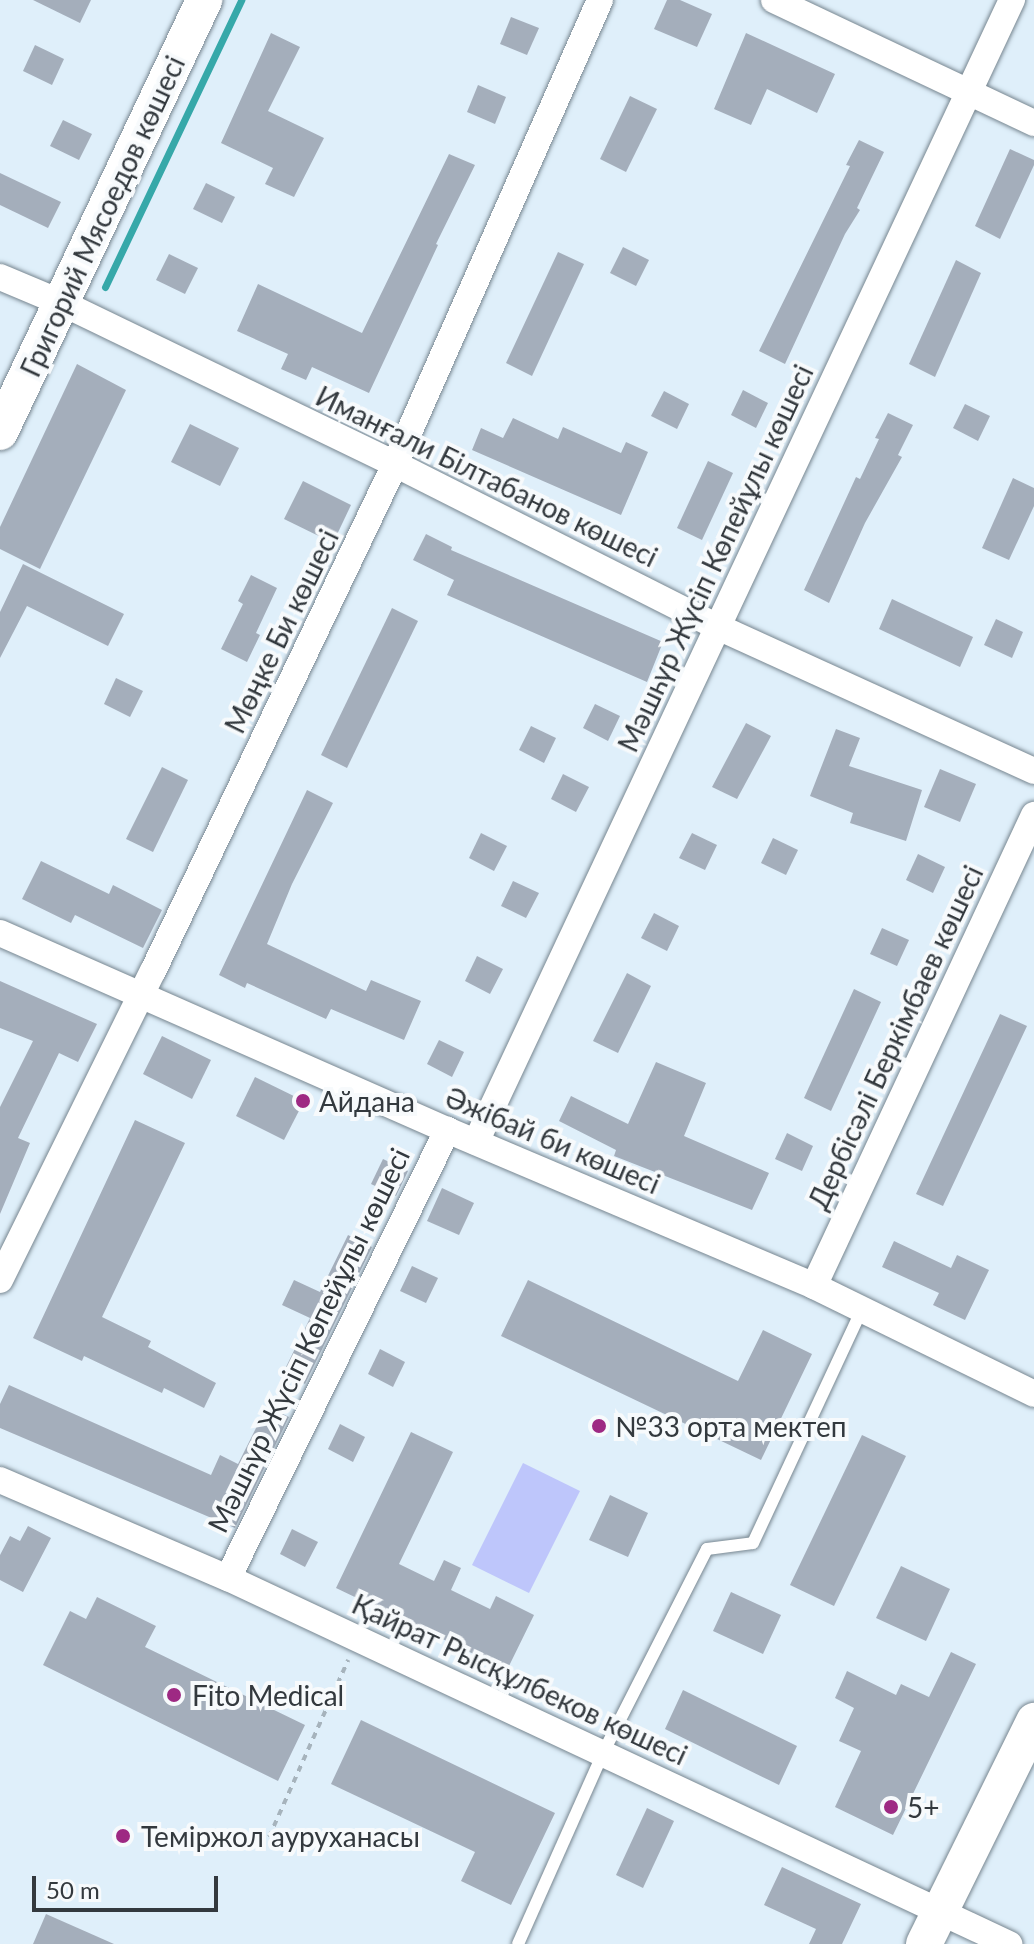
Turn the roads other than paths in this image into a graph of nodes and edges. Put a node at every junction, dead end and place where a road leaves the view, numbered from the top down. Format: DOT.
graph roads {
  1 [pos="204,0"];
  2 [pos="600,0"];
  3 [pos="774,0"];
  4 [pos="1012,0"];
  5 [pos="968,92"];
  6 [pos="1034,123"];
  7 [pos="0,277"];
  8 [pos="62,303"];
  9 [pos="0,432"];
  10 [pos="395,464"];
  11 [pos="718,627"];
  12 [pos="1034,771"];
  13 [pos="1034,815"];
  14 [pos="0,933"];
  15 [pos="141,997"];
  16 [pos="447,1130"];
  17 [pos="476,1142"];
  18 [pos="0,1280"];
  19 [pos="814,1286"];
  20 [pos="862,1309"];
  21 [pos="1034,1394"];
  22 [pos="0,1480"];
  23 [pos="228,1578"];
  24 [pos="1034,1721"];
  25 [pos="603,1753"];
  26 [pos="940,1909"];
  27 [pos="518,1944"];
  28 [pos="924,1944"];
  29 [pos="1009,1944"];
  1 -- 8 [label="main road, Григорий Мясоедов көшесі"];
  2 -- 10 [label="street, Мөңке Би көшесі"];
  3 -- 5 [label="street"];
  4 -- 5 [label="street, Мәшһүр Жүсіп Көпейұлы көшесі"];
  5 -- 6 [label="street"];
  5 -- 11 [label="street, Мәшһүр Жүсіп Көпейұлы көшесі"];
  7 -- 8 [label="street, Иманғали Білтабанов көшесі"];
  8 -- 9 [label="main road, Григорий Мясоедов көшесі"];
  8 -- 10 [label="street, Иманғали Білтабанов көшесі"];
  10 -- 11 [label="street, Иманғали Білтабанов көшесі"];
  10 -- 15 [label="street, Мөңке Би көшесі"];
  11 -- 12 [label="street, Иманғали Білтабанов көшесі"];
  11 -- 17 [label="street, Мәшһүр Жүсіп Көпейұлы көшесі"];
  13 -- 19 [label="street, Дербісәлі Беркімбаев көшесі"];
  14 -- 15 [label="street, Әжібай би көшесі"];
  15 -- 16 [label="street, Әжібай би көшесі"];
  15 -- 18 [label="street, Мөңке Би көшесі"];
  16 -- 17 [label="street, Әжібай би көшесі"];
  16 -- 23 [label="street, Мәшһүр Жүсіп Көпейұлы көшесі"];
  17 -- 19 [label="street, Әжібай би көшесі"];
  19 -- 20 [label="street, Әжібай би көшесі"];
  20 -- 21 [label="street, Әжібай би көшесі"];
  20 -- 25 [label="lane"];
  22 -- 23 [label="street, Қайрат Рысқұлбеков көшесі"];
  23 -- 25 [label="street, Қайрат Рысқұлбеков көшесі"];
  24 -- 26 [label="main road"];
  25 -- 26 [label="street, Қайрат Рысқұлбеков көшесі"];
  25 -- 27 [label="lane"];
  26 -- 28 [label="main road"];
  26 -- 29 [label="street, Қайрат Рысқұлбеков көшесі"];
}
